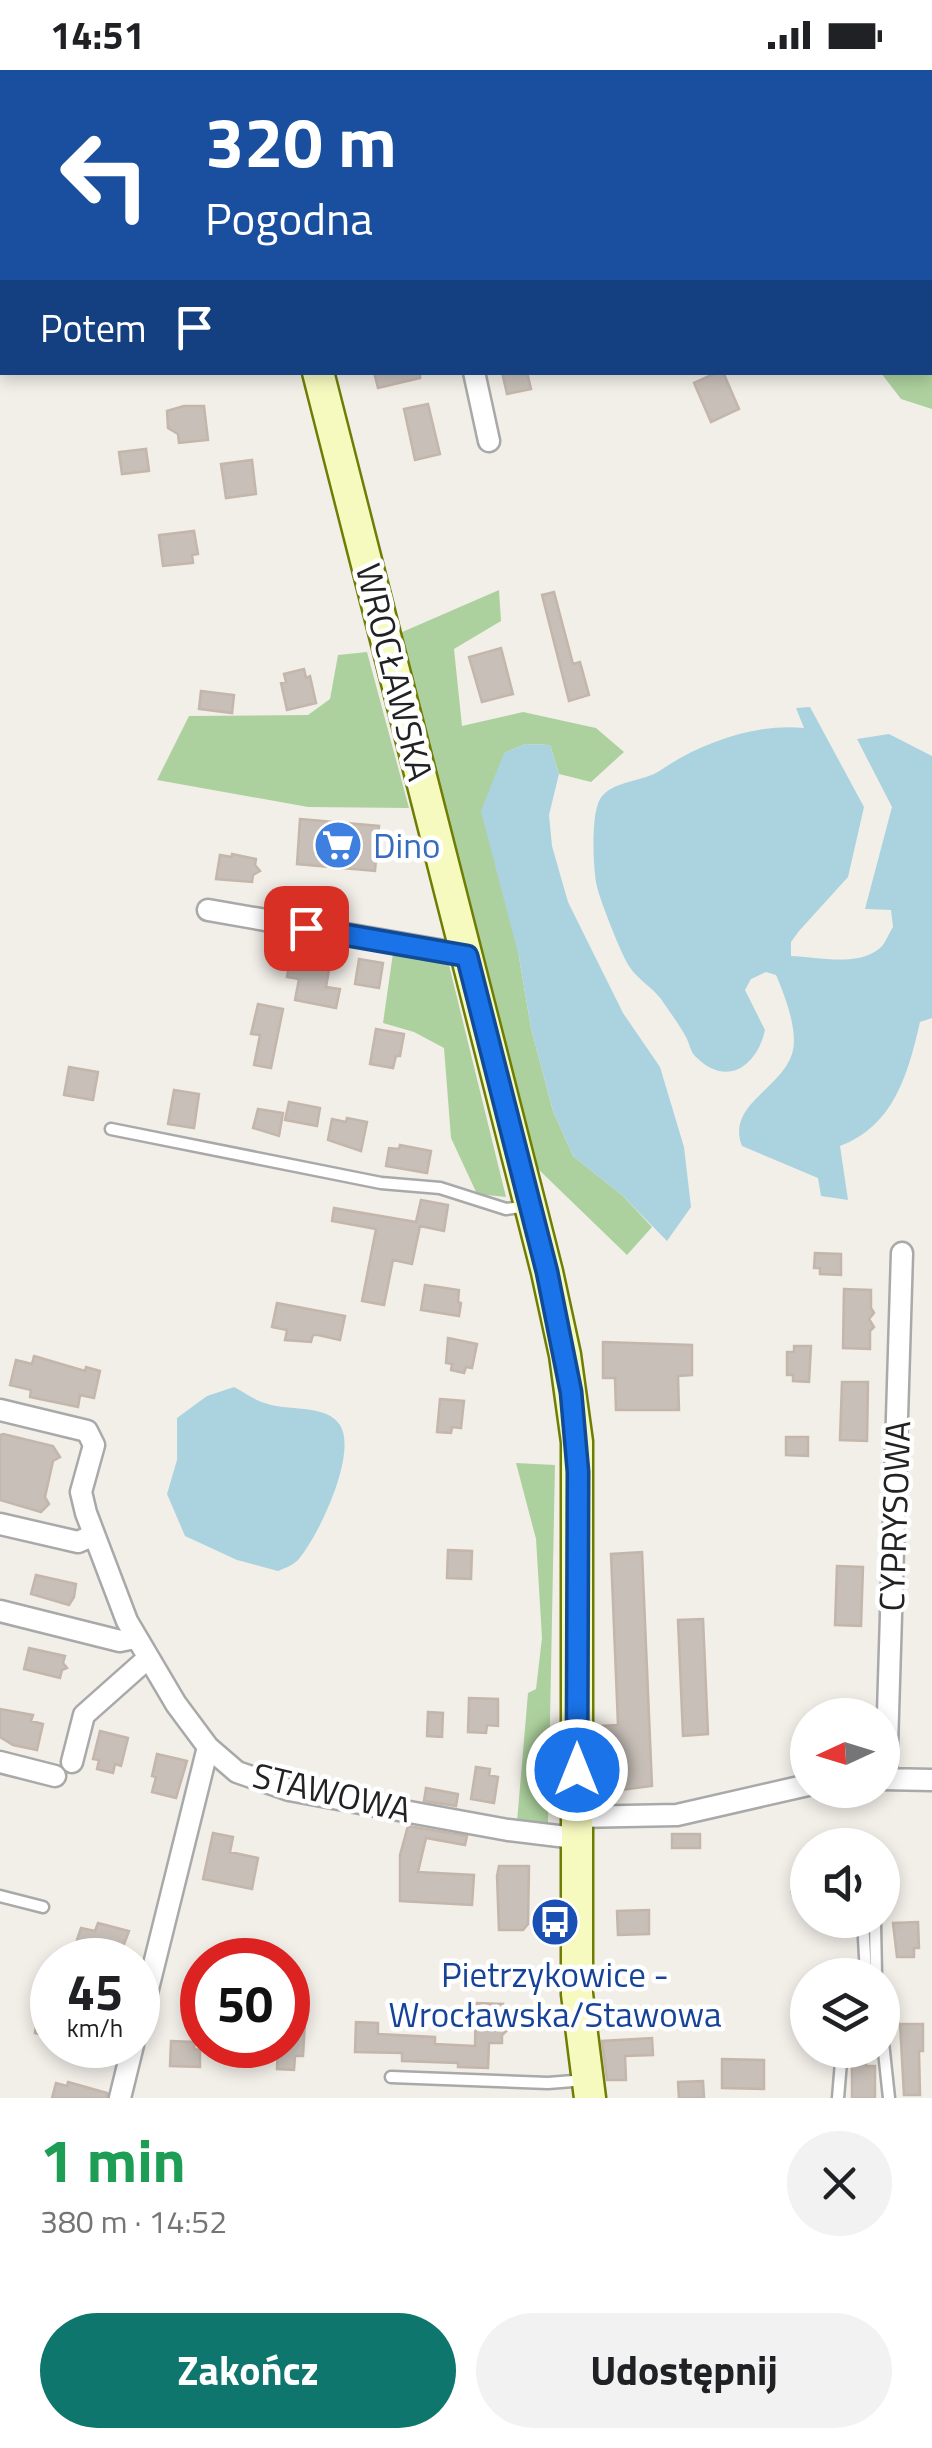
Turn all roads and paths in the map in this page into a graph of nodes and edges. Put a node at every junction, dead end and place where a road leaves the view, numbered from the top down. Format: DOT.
graph roads {
  1 [pos="319,375"];
  2 [pos="475,375"];
  3 [pos="489,441"];
  4 [pos="208,910"];
  5 [pos="467,956"];
  6 [pos="111,1129"];
  7 [pos="530,1206"];
  8 [pos="902,1253"];
  9 [pos="0,1410"];
  10 [pos="0,1524"];
  11 [pos="94,1536"];
  12 [pos="0,1611"];
  13 [pos="135,1638"];
  14 [pos="147,1660"];
  15 [pos="887,1698"];
  16 [pos="208,1747"];
  17 [pos="0,1762"];
  18 [pos="900,1779"];
  19 [pos="932,1780"];
  20 [pos="790,1789"];
  21 [pos="575,1828"];
  22 [pos="0,1896"];
  23 [pos="43,1907"];
  24 [pos="160,1940"];
  25 [pos="128,2068"];
  26 [pos="840,2068"];
  27 [pos="885,2068"];
  28 [pos="391,2076"];
  29 [pos="588,2089"];
  30 [pos="120,2098"];
  31 [pos="838,2098"];
  32 [pos="888,2098"];
  1 -- 5 [label="main road, WROCŁAWSKA"];
  2 -- 3 [label="street"];
  4 -- 5 [label="street"];
  5 -- 7 [label="main road, WROCŁAWSKA"];
  6 -- 7 [label="lane"];
  7 -- 21 [label="main road, WROCŁAWSKA"];
  8 -- 15 [label="street, CYPRYSOWA"];
  9 -- 11 [label="street, STAWOWA"];
  10 -- 11 [label="street"];
  11 -- 13 [label="street, STAWOWA"];
  12 -- 13 [label="street"];
  13 -- 14 [label="street, STAWOWA"];
  14 -- 16 [label="street, STAWOWA"];
  14 -- 17 [label="street"];
  16 -- 21 [label="street, STAWOWA"];
  16 -- 24 [label="street"];
  18 -- 19 [label="street"];
  20 -- 21 [label="street, STAWOWA"];
  21 -- 29 [label="main road, WROCŁAWSKA"];
  22 -- 23 [label="lane"];
  25 -- 30 [label="street"];
  26 -- 31 [label="lane"];
  27 -- 32 [label="lane"];
  28 -- 29 [label="lane"];
}
